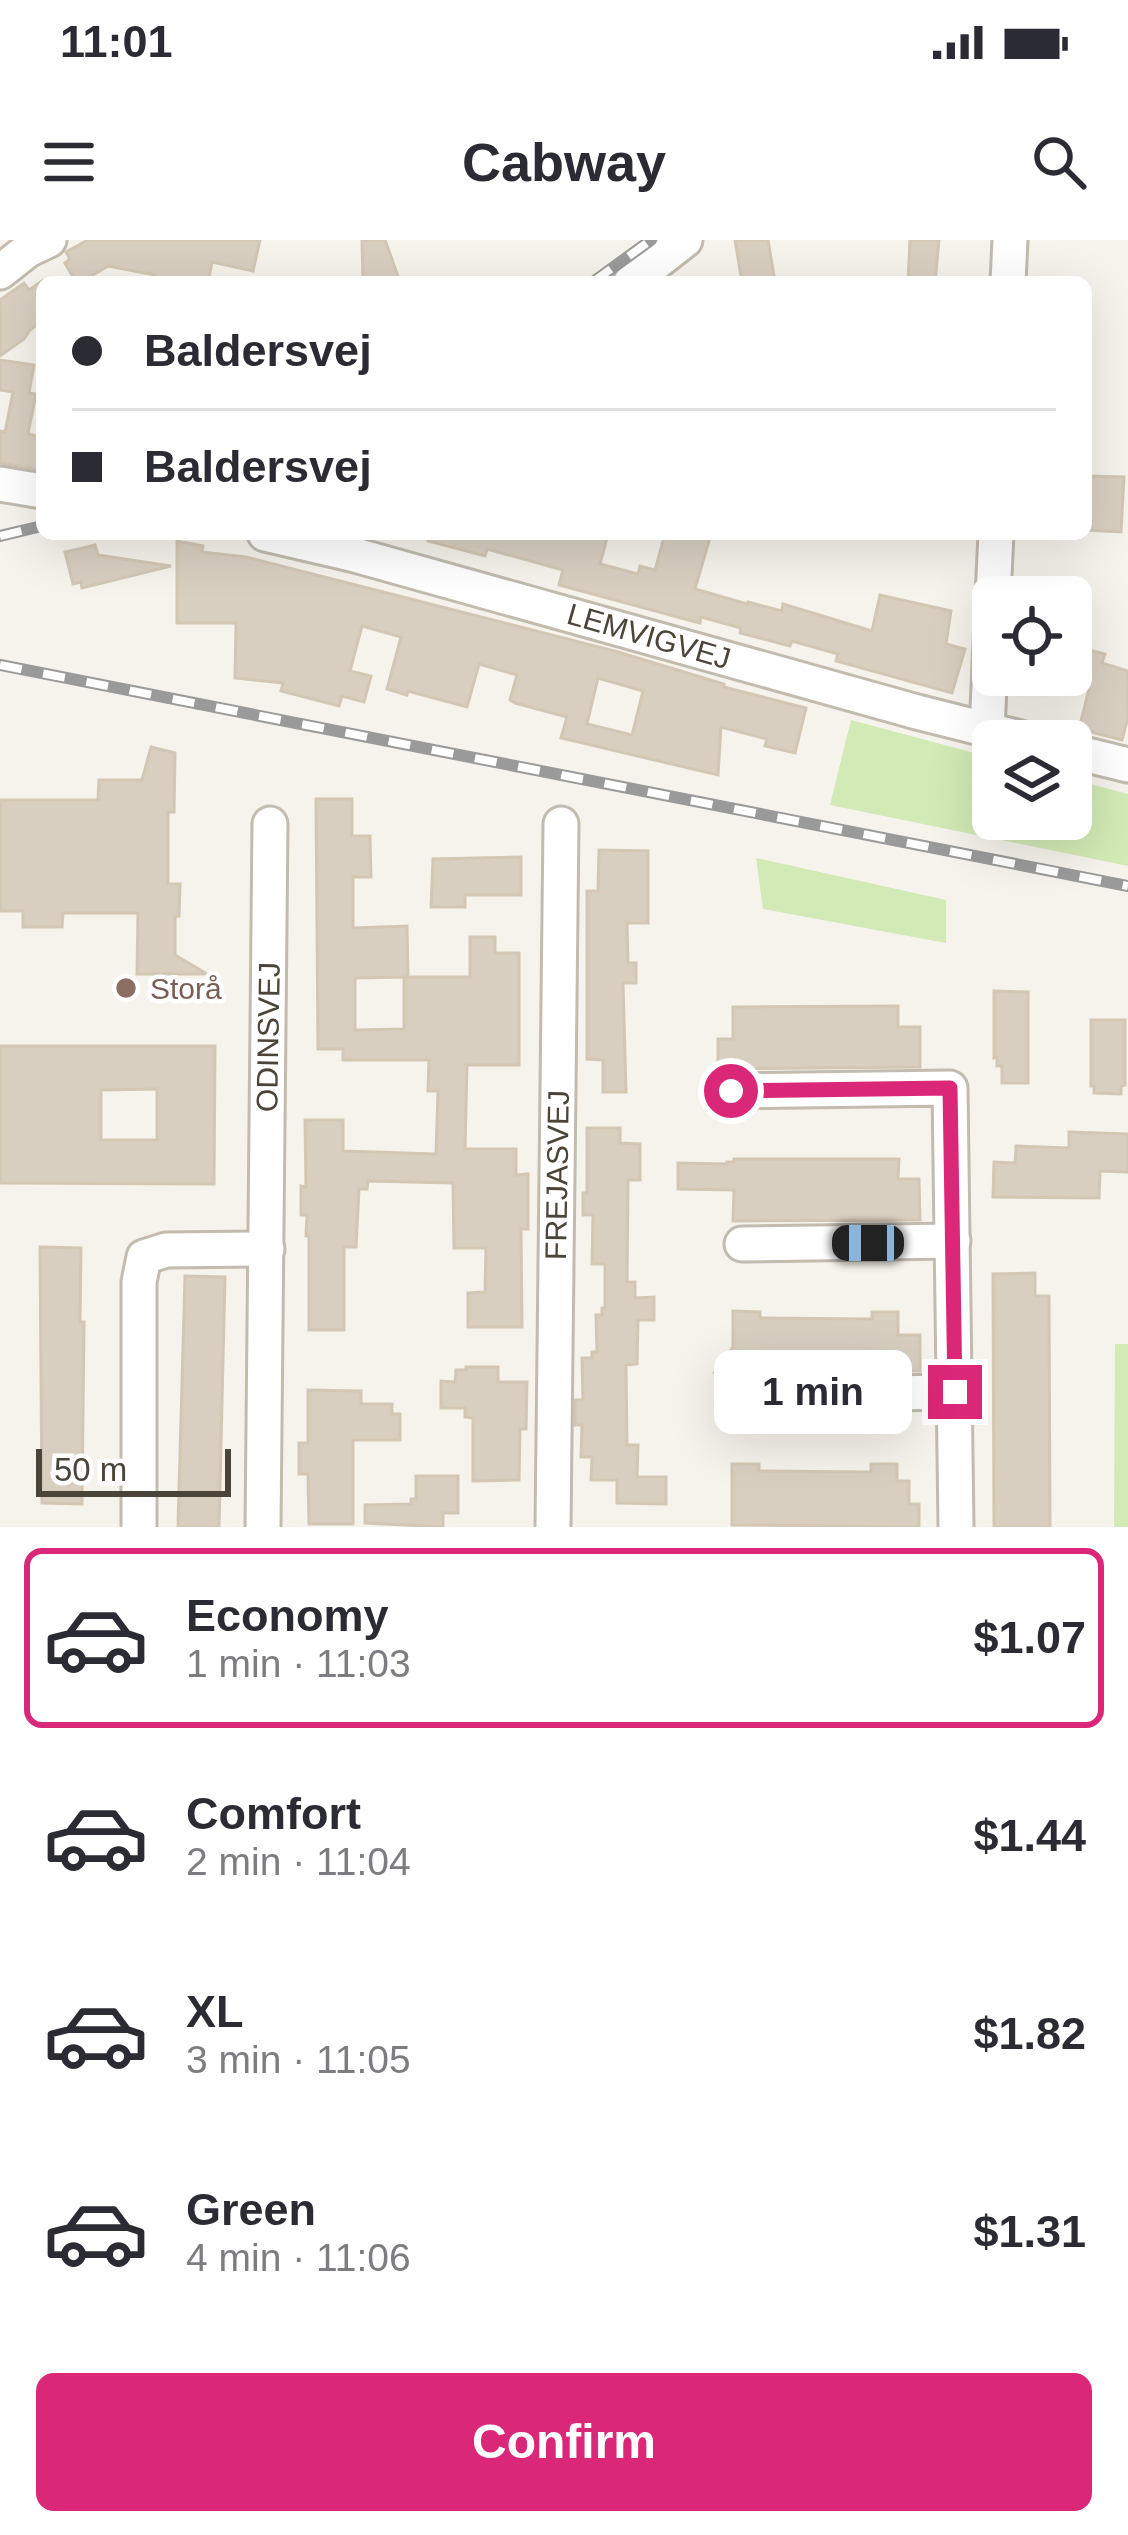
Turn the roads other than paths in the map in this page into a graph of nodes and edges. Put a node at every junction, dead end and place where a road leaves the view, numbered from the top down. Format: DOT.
graph roads {
  1 [pos="49,240"];
  2 [pos="685,240"];
  3 [pos="1018,242"];
  4 [pos="0,272"];
  5 [pos="639,276"];
  6 [pos="1010,276"];
  7 [pos="0,484"];
  8 [pos="36,490"];
  9 [pos="291,540"];
  10 [pos="996,540"];
  11 [pos="994,576"];
  12 [pos="972,726"];
  13 [pos="1092,756"];
  14 [pos="1128,765"];
  15 [pos="270,824"];
  16 [pos="561,824"];
  17 [pos="731,1091"];
  18 [pos="953,1241"];
  19 [pos="742,1244"];
  20 [pos="267,1249"];
  21 [pos="955,1392"];
  22 [pos="740,1395"];
  23 [pos="140,1527"];
  24 [pos="263,1527"];
  25 [pos="553,1527"];
  26 [pos="956,1527"];
  1 -- 4 [label="street"];
  2 -- 5 [label="street"];
  3 -- 6 [label="street"];
  7 -- 8 [label="street"];
  9 -- 12 [label="street, LEMVIGVEJ"];
  10 -- 11 [label="street"];
  13 -- 14 [label="street"];
  15 -- 20 [label="street, ODINSVEJ"];
  16 -- 25 [label="street, FREJASVEJ"];
  17 -- 18 [label="street"];
  18 -- 19 [label="street"];
  18 -- 21 [label="street"];
  20 -- 23 [label="street"];
  20 -- 24 [label="street, ODINSVEJ"];
  21 -- 22 [label="street"];
  21 -- 26 [label="street"];
}
